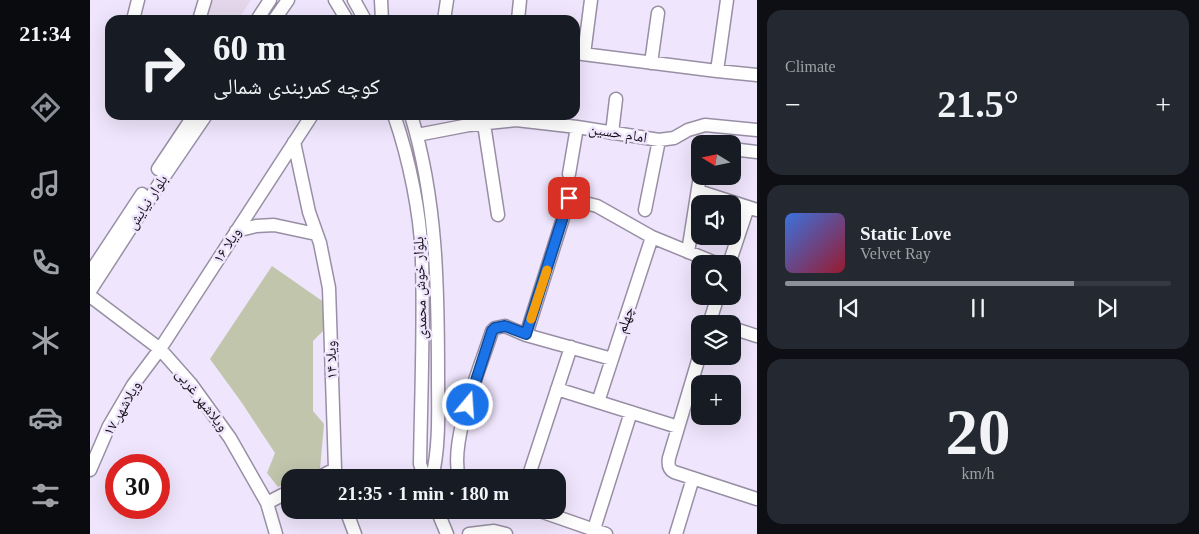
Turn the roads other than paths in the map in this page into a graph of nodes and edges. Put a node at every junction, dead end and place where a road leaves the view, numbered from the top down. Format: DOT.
graph roads {
  1 [pos="138,0"];
  2 [pos="205,0"];
  3 [pos="270,0"];
  4 [pos="288,0"];
  5 [pos="335,0"];
  6 [pos="354,0"];
  7 [pos="381,0"];
  8 [pos="447,0"];
  9 [pos="520,0"];
  10 [pos="590,0"];
  11 [pos="727,0"];
  12 [pos="658,13"];
  13 [pos="134,15"];
  14 [pos="200,15"];
  15 [pos="260,15"];
  16 [pos="278,15"];
  17 [pos="344,15"];
  18 [pos="362,15"];
  19 [pos="382,15"];
  20 [pos="445,15"];
  21 [pos="518,15"];
  22 [pos="580,53"];
  23 [pos="652,63"];
  24 [pos="717,71"];
  25 [pos="756,75"];
  26 [pos="616,99"];
  27 [pos="191,120"];
  28 [pos="202,120"];
  29 [pos="309,120"];
  30 [pos="396,120"];
  31 [pos="412,120"];
  32 [pos="468,120"];
  33 [pos="484,124"];
  34 [pos="577,127"];
  35 [pos="756,130"];
  36 [pos="612,133"];
  37 [pos="417,135"];
  38 [pos="660,140"];
  39 [pos="294,142"];
  40 [pos="741,150"];
  41 [pos="756,152"];
  42 [pos="569,174"];
  43 [pos="157,178"];
  44 [pos="699,185"];
  45 [pos="698,191"];
  46 [pos="752,209"];
  47 [pos="645,210"];
  48 [pos="498,214"];
  49 [pos="236,231"];
  50 [pos="316,234"];
  51 [pos="652,237"];
  52 [pos="688,252"];
  53 [pos="696,255"];
  54 [pos="733,255"];
  55 [pos="90,272"];
  56 [pos="90,291"];
  57 [pos="90,296"];
  58 [pos="741,331"];
  59 [pos="526,334"];
  60 [pos="756,336"];
  61 [pos="422,337"];
  62 [pos="438,337"];
  63 [pos="571,347"];
  64 [pos="160,349"];
  65 [pos="612,359"];
  66 [pos="697,365"];
  67 [pos="557,389"];
  68 [pos="598,402"];
  69 [pos="631,412"];
  70 [pos="678,427"];
  71 [pos="336,469"];
  72 [pos="422,469"];
  73 [pos="434,469"];
  74 [pos="457,469"];
  75 [pos="531,469"];
  76 [pos="90,470"];
  77 [pos="694,478"];
  78 [pos="281,496"];
  79 [pos="756,499"];
  80 [pos="267,503"];
  81 [pos="349,519"];
  82 [pos="441,519"];
  83 [pos="563,519"];
  84 [pos="600,532"];
  85 [pos="276,534"];
  86 [pos="355,534"];
  87 [pos="447,534"];
  88 [pos="469,534"];
  89 [pos="506,534"];
  90 [pos="676,534"];
  1 -- 13 [label="street"];
  2 -- 14 [label="street"];
  3 -- 15 [label="street"];
  4 -- 16 [label="street"];
  5 -- 17 [label="street"];
  6 -- 18 [label="street"];
  7 -- 19 [label="street"];
  8 -- 20 [label="street"];
  9 -- 21 [label="street"];
  10 -- 22 [label="street"];
  11 -- 24 [label="street"];
  12 -- 23 [label="street"];
  22 -- 23 [label="street"];
  23 -- 24 [label="street"];
  24 -- 25 [label="street"];
  26 -- 36 [label="street"];
  27 -- 43 [label="street, بلوار نیایش"];
  28 -- 43 [label="street, بلوار نیایش"];
  29 -- 39 [label="street, ۱۶ ویلا"];
  30 -- 61 [label="street, بلوار خوش محمدی"];
  31 -- 37 [label="street, بلوار خوش محمدی"];
  32 -- 33 [label="street, امام حسین"];
  32 -- 37 [label="street, امام حسین"];
  33 -- 34 [label="street, امام حسین"];
  33 -- 48 [label="street"];
  34 -- 36 [label="street, امام حسین"];
  34 -- 42 [label="street"];
  35 -- 38 [label="street, امام حسین"];
  36 -- 38 [label="street, امام حسین"];
  37 -- 62 [label="street, بلوار خوش محمدی"];
  38 -- 47 [label="street"];
  39 -- 49 [label="street, ۱۶ ویلا"];
  39 -- 50 [label="street, ۱۴ ویلا"];
  40 -- 41 [label="street"];
  43 -- 55 [label="street, بلوار نیایش"];
  43 -- 56 [label="street, بلوار نیایش"];
  44 -- 45 [label="street"];
  45 -- 46 [label="street"];
  45 -- 52 [label="street"];
  46 -- 54 [label="street"];
  49 -- 50 [label="street"];
  49 -- 64 [label="street, ۱۶ ویلا"];
  50 -- 71 [label="street, ۱۴ ویلا"];
  51 -- 52 [label="street"];
  51 -- 59 [label="street"];
  51 -- 65 [label="street, چهلم"];
  52 -- 53 [label="street"];
  57 -- 64 [label="street, ویلاشهر غربی"];
  58 -- 60 [label="street"];
  59 -- 63 [label="street"];
  59 -- 74 [label="street"];
  61 -- 62 [label="street"];
  61 -- 72 [label="street, بلوار خوش محمدی"];
  62 -- 73 [label="street, بلوار خوش محمدی"];
  63 -- 65 [label="street"];
  63 -- 67 [label="street"];
  64 -- 76 [label="street, ویلاشهر ۱۷"];
  64 -- 80 [label="street, ویلاشهر غربی"];
  65 -- 68 [label="street, چهلم"];
  66 -- 70 [label="street"];
  67 -- 68 [label="street"];
  67 -- 75 [label="street"];
  68 -- 69 [label="street"];
  69 -- 70 [label="street"];
  69 -- 84 [label="street"];
  70 -- 77 [label="street"];
  77 -- 79 [label="street"];
  77 -- 90 [label="street"];
  78 -- 80 [label="street"];
  80 -- 85 [label="street, ویلاشهر غربی"];
  81 -- 86 [label="street"];
  82 -- 87 [label="street"];
  83 -- 84 [label="street"];
  88 -- 89 [label="street"];
}
